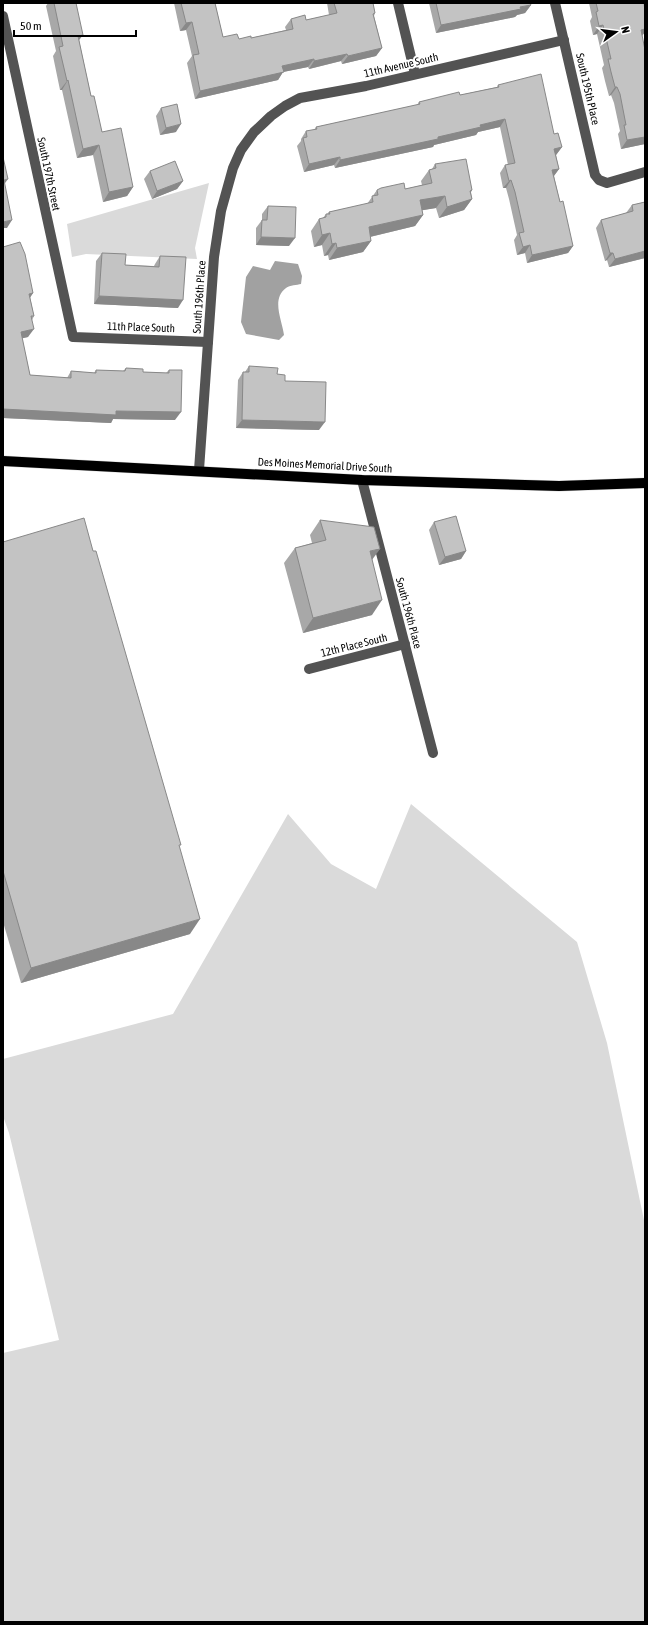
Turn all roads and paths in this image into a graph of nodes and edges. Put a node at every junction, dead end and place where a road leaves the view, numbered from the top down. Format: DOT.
graph roads {
  1 [pos="398,3"];
  2 [pos="555,3"];
  3 [pos="3,16"];
  4 [pos="564,40"];
  5 [pos="415,74"];
  6 [pos="254,132"];
  7 [pos="645,172"];
  8 [pos="73,337"];
  9 [pos="208,342"];
  10 [pos="3,461"];
  11 [pos="199,470"];
  12 [pos="362,480"];
  13 [pos="645,483"];
  14 [pos="405,644"];
  15 [pos="309,669"];
  16 [pos="433,753"];
  1 -- 5 [label="street"];
  2 -- 4 [label="street, South 195th Place"];
  3 -- 8 [label="street, South 197th Street"];
  4 -- 5 [label="street, 11th Avenue South"];
  4 -- 7 [label="street, South 195th Place"];
  5 -- 6 [label="street, 11th Avenue South"];
  6 -- 9 [label="street, South 196th Place"];
  8 -- 9 [label="street, 11th Place South"];
  9 -- 11 [label="street, South 196th Place"];
  10 -- 11 [label="main road, Des Moines Memorial Drive South"];
  11 -- 12 [label="main road, Des Moines Memorial Drive South"];
  12 -- 13 [label="main road, Des Moines Memorial Drive South"];
  12 -- 14 [label="street, South 196th Place"];
  14 -- 15 [label="street, 12th Place South"];
  14 -- 16 [label="street, South 196th Place"];
}
